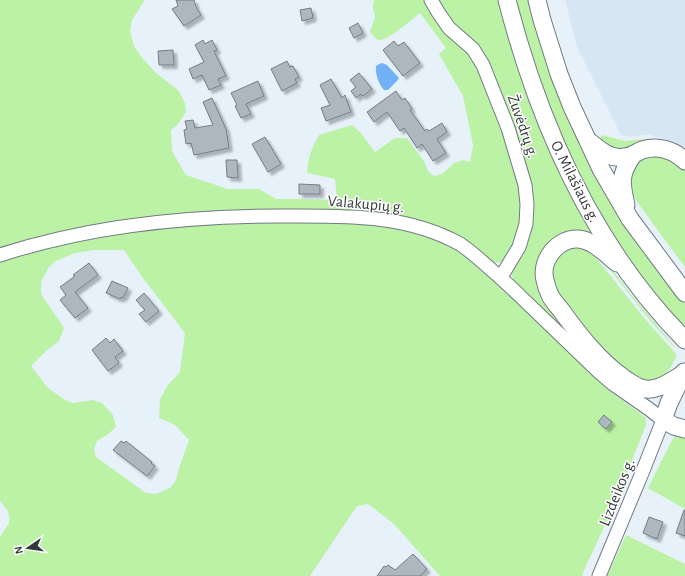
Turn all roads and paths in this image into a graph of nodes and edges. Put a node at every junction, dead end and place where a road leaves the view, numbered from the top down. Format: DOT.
graph roads {
  1 [pos="431,0"];
  2 [pos="507,0"];
  3 [pos="537,0"];
  4 [pos="588,140"];
  5 [pos="633,155"];
  6 [pos="685,161"];
  7 [pos="630,219"];
  8 [pos="0,255"];
  9 [pos="626,270"];
  10 [pos="501,277"];
  11 [pos="685,292"];
  12 [pos="685,340"];
  13 [pos="577,352"];
  14 [pos="613,370"];
  15 [pos="684,372"];
  16 [pos="663,420"];
  17 [pos="685,429"];
  18 [pos="599,576"];
  1 -- 10 [label="street, Žuvėdrų g."];
  2 -- 9 [label="main road, O. Milašiaus g."];
  3 -- 4 [label="main road, O. Milašiaus g."];
  4 -- 5 [label="main road"];
  4 -- 7 [label="main road, O. Milašiaus g."];
  5 -- 6 [label="main road"];
  5 -- 7 [label="main road"];
  7 -- 11 [label="main road, O. Milašiaus g."];
  8 -- 10 [label="street, Valakupių g."];
  9 -- 12 [label="main road, O. Milašiaus g."];
  9 -- 14 [label="main road"];
  10 -- 13 [label="street, Valakupių g."];
  13 -- 14 [label="street"];
  13 -- 16 [label="street, Valakupių g."];
  14 -- 15 [label="main road"];
  15 -- 16 [label="main road"];
  16 -- 17 [label="main road"];
  16 -- 18 [label="street, Lizdeikos g."];
}
